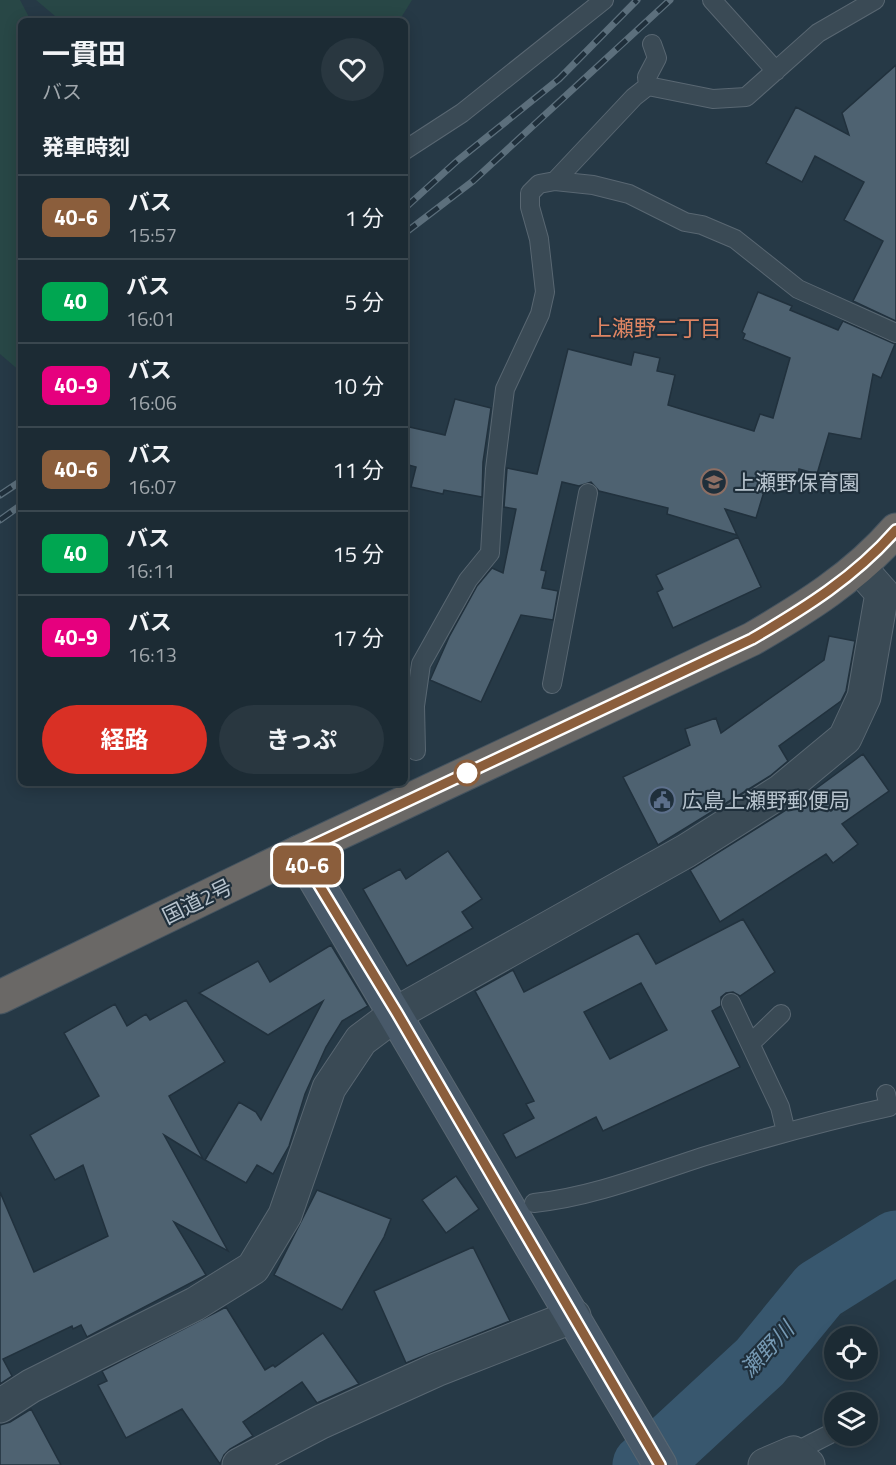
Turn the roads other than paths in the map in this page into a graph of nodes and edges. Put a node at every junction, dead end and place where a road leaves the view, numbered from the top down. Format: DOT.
graph roads {
  1 [pos="604,0"];
  2 [pos="712,0"];
  3 [pos="875,0"];
  4 [pos="652,44"];
  5 [pos="776,71"];
  6 [pos="648,86"];
  7 [pos="408,148"];
  8 [pos="555,181"];
  9 [pos="896,333"];
  10 [pos="588,493"];
  11 [pos="896,530"];
  12 [pos="860,568"];
  13 [pos="552,684"];
  14 [pos="416,751"];
  15 [pos="299,852"];
  16 [pos="0,997"];
  17 [pos="731,1003"];
  18 [pos="397,1013"];
  19 [pos="781,1014"];
  20 [pos="751,1043"];
  21 [pos="886,1095"];
  22 [pos="786,1132"];
  23 [pos="534,1203"];
  24 [pos="578,1323"];
  25 [pos="0,1406"];
  26 [pos="824,1438"];
  27 [pos="788,1461"];
  28 [pos="239,1465"];
  29 [pos="660,1465"];
  1 -- 7 [label="lane"];
  2 -- 5 [label="lane"];
  3 -- 5 [label="lane"];
  4 -- 6 [label="lane"];
  5 -- 6 [label="lane"];
  6 -- 8 [label="lane"];
  8 -- 9 [label="lane"];
  8 -- 14 [label="lane"];
  10 -- 13 [label="lane"];
  11 -- 12 [label="highway, 国道2号"];
  12 -- 15 [label="highway, 国道2号"];
  12 -- 18 [label="street"];
  15 -- 16 [label="highway, 国道2号"];
  15 -- 18 [label="main road"];
  17 -- 20 [label="lane"];
  18 -- 24 [label="main road"];
  18 -- 25 [label="street"];
  19 -- 20 [label="lane"];
  20 -- 22 [label="lane"];
  21 -- 22 [label="lane"];
  22 -- 23 [label="lane"];
  24 -- 28 [label="street"];
  24 -- 29 [label="main road"];
  26 -- 27 [label="lane"];
}
